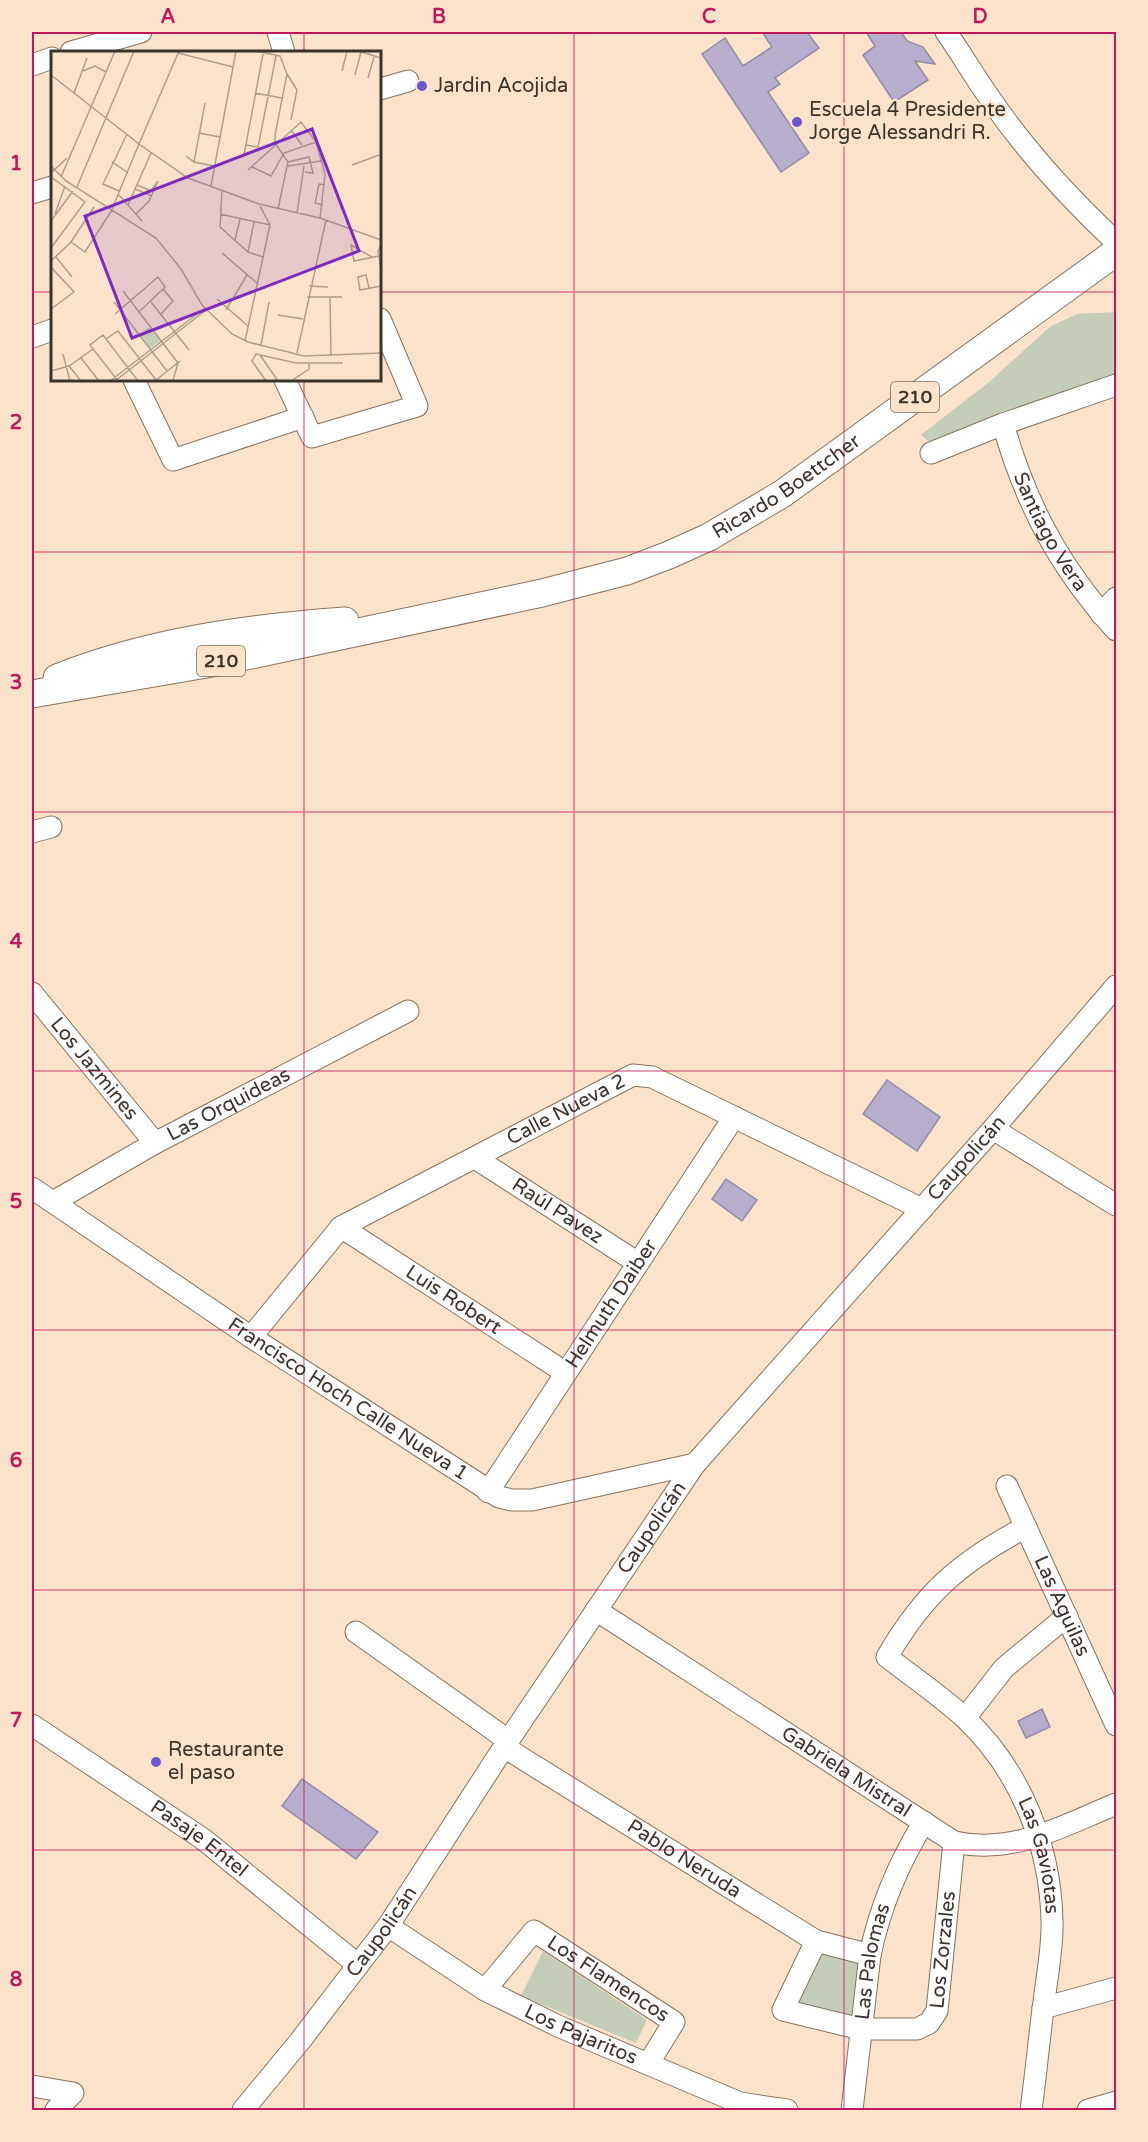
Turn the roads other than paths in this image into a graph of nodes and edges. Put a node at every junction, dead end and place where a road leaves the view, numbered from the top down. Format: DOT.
graph roads {
  1 [pos="141,32"];
  2 [pos="278,32"];
  3 [pos="946,32"];
  4 [pos="74,51"];
  5 [pos="284,51"];
  6 [pos="51,58"];
  7 [pos="32,64"];
  8 [pos="408,81"];
  9 [pos="381,89"];
  10 [pos="51,186"];
  11 [pos="32,193"];
  12 [pos="1116,242"];
  13 [pos="1116,252"];
  14 [pos="381,321"];
  15 [pos="51,330"];
  16 [pos="32,337"];
  17 [pos="134,381"];
  18 [pos="285,381"];
  19 [pos="1112,393"];
  20 [pos="303,417"];
  21 [pos="1003,424"];
  22 [pos="931,453"];
  23 [pos="1116,598"];
  24 [pos="1101,614"];
  25 [pos="1116,630"];
  26 [pos="32,692"];
  27 [pos="1116,986"];
  28 [pos="32,993"];
  29 [pos="408,1011"];
  30 [pos="734,1117"];
  31 [pos="993,1129"];
  32 [pos="155,1143"];
  33 [pos="475,1158"];
  34 [pos="32,1188"];
  35 [pos="53,1202"];
  36 [pos="1116,1205"];
  37 [pos="922,1209"];
  38 [pos="341,1227"];
  39 [pos="638,1263"];
  40 [pos="251,1337"];
  41 [pos="566,1373"];
  42 [pos="694,1464"];
  43 [pos="1007,1486"];
  44 [pos="488,1492"];
  45 [pos="1026,1527"];
  46 [pos="597,1610"];
  47 [pos="1066,1616"];
  48 [pos="356,1632"];
  49 [pos="965,1718"];
  50 [pos="32,1725"];
  51 [pos="1116,1725"];
  52 [pos="506,1744"];
  53 [pos="1116,1804"];
  54 [pos="924,1822"];
  55 [pos="1039,1836"];
  56 [pos="954,1842"];
  57 [pos="388,1926"];
  58 [pos="816,1941"];
  59 [pos="870,1954"];
  60 [pos="358,1965"];
  61 [pos="1116,1988"];
  62 [pos="485,1990"];
  63 [pos="1043,2008"];
  64 [pos="861,2029"];
  65 [pos="648,2064"];
  66 [pos="32,2086"];
  67 [pos="1116,2102"];
  68 [pos="56,2110"];
  69 [pos="243,2110"];
  70 [pos="787,2110"];
  71 [pos="852,2110"];
  72 [pos="1031,2110"];
  73 [pos="1088,2110"];
  1 -- 4 [label="street"];
  2 -- 5 [label="street"];
  3 -- 12 [label="street"];
  6 -- 7 [label="street"];
  8 -- 9 [label="street"];
  10 -- 11 [label="street"];
  13 -- 26 [label="main road, Ricardo Boettcher / 210"];
  14 -- 20 [label="street"];
  15 -- 16 [label="street"];
  17 -- 20 [label="street"];
  18 -- 20 [label="street"];
  19 -- 21 [label="street"];
  21 -- 22 [label="street"];
  21 -- 24 [label="street, Santiago Vera"];
  23 -- 24 [label="street"];
  24 -- 25 [label="street, Santiago Vera"];
  27 -- 31 [label="street, Caupolicán"];
  28 -- 32 [label="street, Los Jazmines"];
  29 -- 32 [label="street, Las Orquideas"];
  30 -- 33 [label="street, Calle Nueva 2"];
  30 -- 37 [label="street, Calle Nueva 2"];
  30 -- 39 [label="street, Helmuth Daiber"];
  31 -- 36 [label="street"];
  31 -- 37 [label="street, Caupolicán"];
  32 -- 35 [label="street, Las Orquideas"];
  33 -- 38 [label="street, Calle Nueva 2"];
  33 -- 39 [label="street, Raúl Pavez"];
  34 -- 35 [label="street, Francisco Hoch Calle Nueva 1"];
  35 -- 40 [label="street, Francisco Hoch Calle Nueva 1"];
  37 -- 42 [label="street, Caupolicán"];
  38 -- 40 [label="street, Calle Nueva 2"];
  38 -- 41 [label="street, Luis Robert"];
  39 -- 41 [label="street, Helmuth Daiber"];
  40 -- 44 [label="street, Francisco Hoch Calle Nueva 1"];
  41 -- 44 [label="street, Helmuth Daiber"];
  42 -- 44 [label="street, Francisco Hoch Calle Nueva 1"];
  42 -- 46 [label="street, Caupolicán"];
  43 -- 45 [label="street, Las Aguilas"];
  45 -- 47 [label="street, Las Aguilas"];
  45 -- 49 [label="street, Las Gaviotas"];
  46 -- 52 [label="street, Caupolicán"];
  46 -- 54 [label="street, Gabriela Mistral"];
  47 -- 49 [label="street"];
  47 -- 51 [label="street, Las Aguilas"];
  48 -- 52 [label="street, Pablo Neruda"];
  49 -- 55 [label="street, Las Gaviotas"];
  50 -- 60 [label="street, Pasaje Entel"];
  52 -- 57 [label="street, Caupolicán"];
  52 -- 58 [label="street, Pablo Neruda"];
  53 -- 55 [label="street, Gabriela Mistral"];
  54 -- 56 [label="street, Gabriela Mistral"];
  54 -- 59 [label="street, Las Palomas"];
  55 -- 56 [label="street, Gabriela Mistral"];
  55 -- 63 [label="street, Las Gaviotas"];
  56 -- 64 [label="street, Los Zorzales"];
  57 -- 60 [label="street, Caupolicán"];
  57 -- 62 [label="street, Los Pajaritos"];
  58 -- 59 [label="street, Pablo Neruda"];
  58 -- 64 [label="street, Los Zorzales"];
  59 -- 64 [label="street, Las Palomas"];
  60 -- 69 [label="street, Caupolicán"];
  61 -- 63 [label="street"];
  62 -- 65 [label="street, Los Pajaritos"];
  62 -- 65 [label="street, Los Flamencos"];
  63 -- 72 [label="street, Las Gaviotas"];
  64 -- 71 [label="street, Las Palomas"];
  65 -- 70 [label="street, Los Pajaritos"];
  66 -- 68 [label="street"];
  67 -- 73 [label="street"];
}
